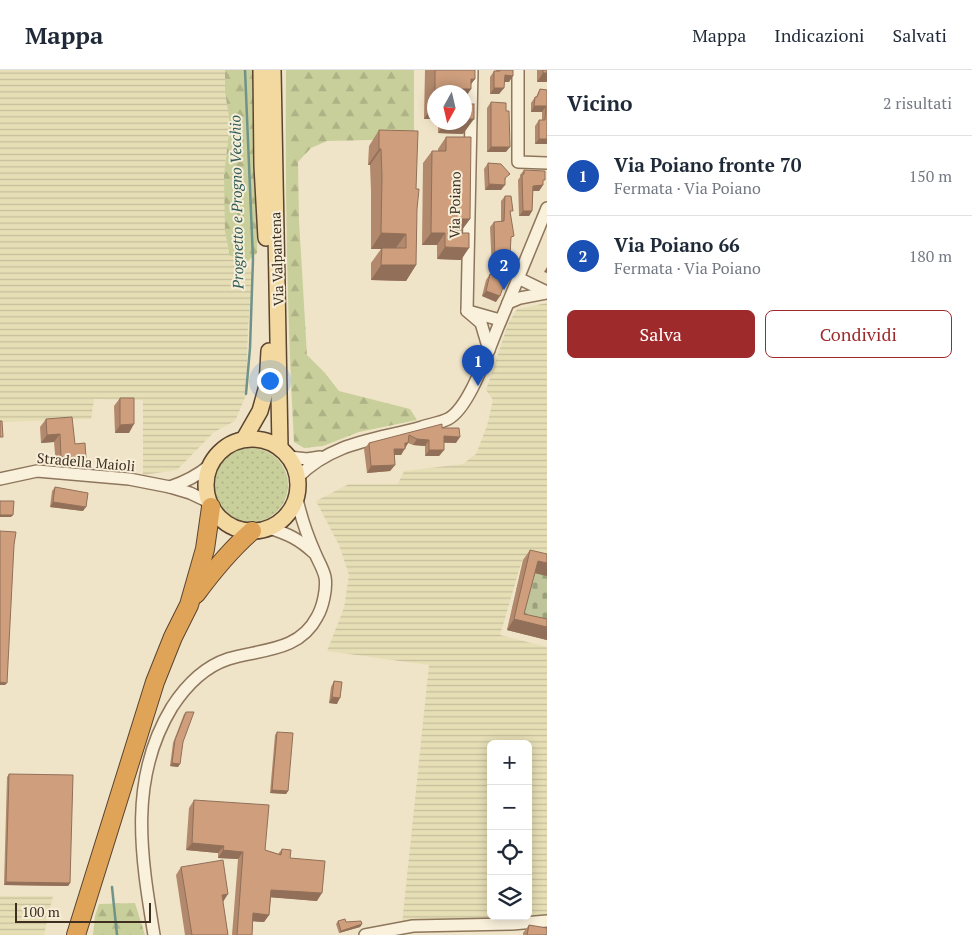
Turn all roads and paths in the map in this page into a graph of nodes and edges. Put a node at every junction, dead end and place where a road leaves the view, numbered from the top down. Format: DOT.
graph roads {
  1 [pos="260,70"];
  2 [pos="273,70"];
  3 [pos="472,70"];
  4 [pos="518,70"];
  5 [pos="547,163"];
  6 [pos="547,208"];
  7 [pos="518,278"];
  8 [pos="547,293"];
  9 [pos="508,303"];
  10 [pos="467,311"];
  11 [pos="500,320"];
  12 [pos="489,350"];
  13 [pos="244,439"];
  14 [pos="285,452"];
  15 [pos="324,456"];
  16 [pos="210,466"];
  17 [pos="298,477"];
  18 [pos="0,479"];
  19 [pos="170,487"];
  20 [pos="297,499"];
  21 [pos="210,504"];
  22 [pos="260,530"];
  23 [pos="315,554"];
  24 [pos="189,605"];
  25 [pos="547,921"];
  26 [pos="76,935"];
  27 [pos="154,935"];
  28 [pos="365,935"];
  1 -- 13 [label="main road, Via Valpantena"];
  2 -- 14 [label="main road, Via Valpantena"];
  3 -- 10 [label="street, Via Poiano"];
  4 -- 5 [label="street"];
  6 -- 7 [label="street"];
  7 -- 8 [label="street"];
  7 -- 9 [label="street"];
  8 -- 9 [label="street"];
  9 -- 11 [label="street"];
  10 -- 11 [label="street"];
  10 -- 12 [label="street"];
  11 -- 12 [label="street"];
  12 -- 15 [label="street"];
  13 -- 14 [label="main road"];
  13 -- 16 [label="main road"];
  14 -- 15 [label="street"];
  14 -- 17 [label="main road, Via Valpantena"];
  15 -- 17 [label="street"];
  16 -- 19 [label="street"];
  16 -- 21 [label="main road"];
  17 -- 20 [label="main road, Via Valpantena"];
  18 -- 19 [label="street, Stradella Maioli"];
  19 -- 21 [label="street, Stradella Maioli"];
  20 -- 22 [label="main road"];
  20 -- 23 [label="street, Via Valpantena"];
  21 -- 22 [label="main road, Via Valpantena"];
  21 -- 24 [label="highway"];
  22 -- 23 [label="street, Via Valpantena"];
  22 -- 24 [label="highway"];
  23 -- 27 [label="street, Via Valpantena"];
  24 -- 26 [label="highway"];
  25 -- 28 [label="street"];
}
